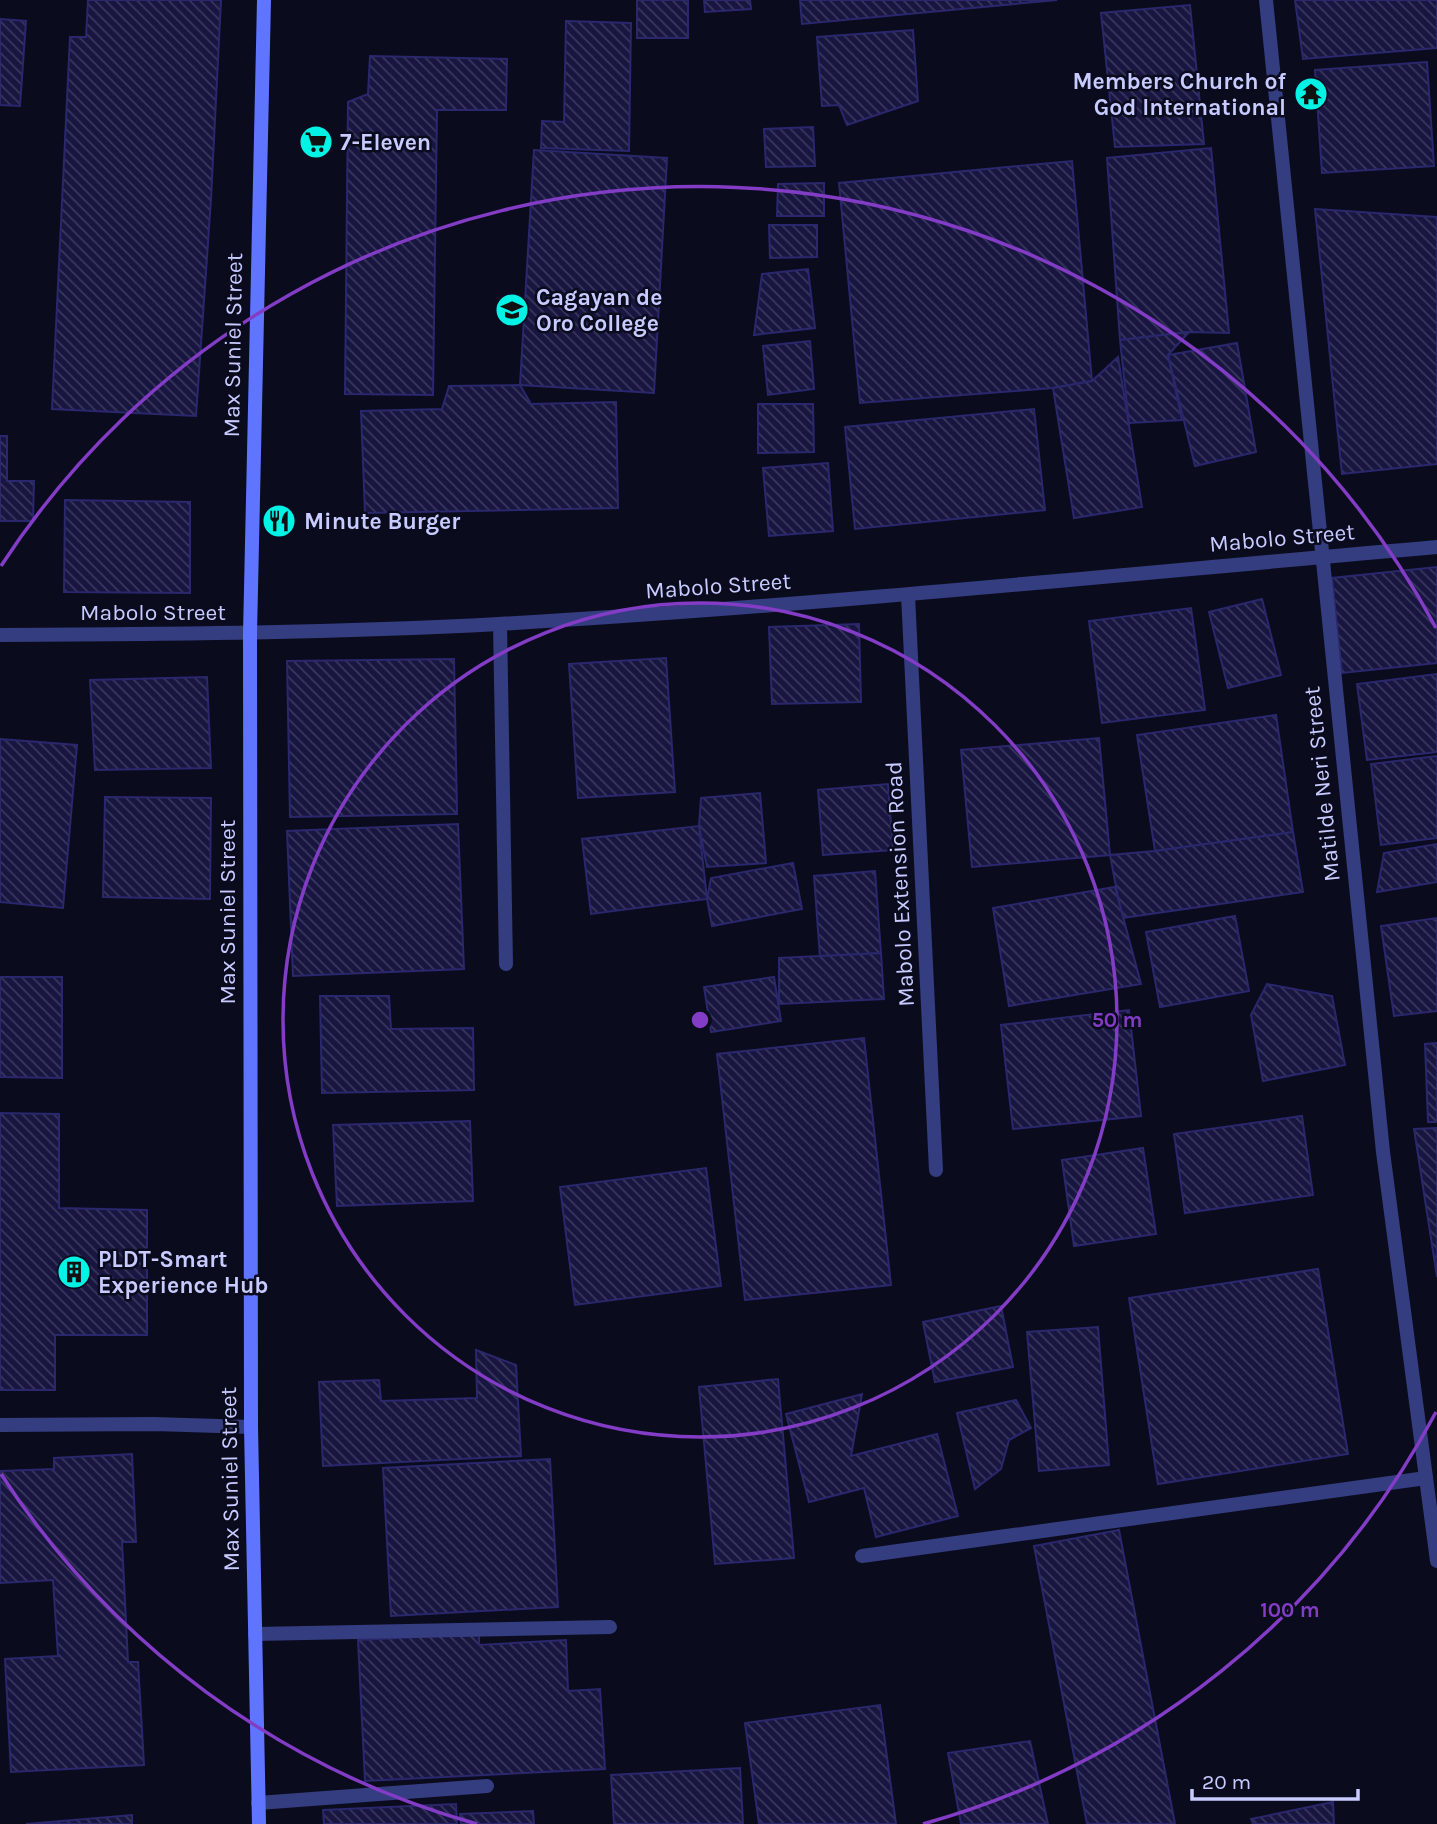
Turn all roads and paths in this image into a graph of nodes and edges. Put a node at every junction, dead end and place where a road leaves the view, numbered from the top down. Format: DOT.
graph roads {
  1 [pos="264,0"];
  2 [pos="1266,0"];
  3 [pos="1437,547"];
  4 [pos="1321,557"];
  5 [pos="908,595"];
  6 [pos="500,624"];
  7 [pos="250,634"];
  8 [pos="0,635"];
  9 [pos="506,964"];
  10 [pos="936,1170"];
  11 [pos="0,1425"];
  12 [pos="251,1427"];
  13 [pos="1426,1478"];
  14 [pos="862,1556"];
  15 [pos="1437,1561"];
  16 [pos="610,1627"];
  17 [pos="256,1634"];
  18 [pos="487,1786"];
  19 [pos="258,1803"];
  20 [pos="259,1824"];
  1 -- 7 [label="main road, Max Suniel Street"];
  2 -- 4 [label="street, Matilde Neri Street"];
  3 -- 4 [label="street, Mabolo Street"];
  4 -- 5 [label="street, Mabolo Street"];
  4 -- 13 [label="street, Matilde Neri Street"];
  5 -- 6 [label="street, Mabolo Street"];
  5 -- 10 [label="street, Mabolo Extension Road"];
  6 -- 7 [label="street, Mabolo Street"];
  6 -- 9 [label="street"];
  7 -- 8 [label="street, Mabolo Street"];
  7 -- 12 [label="main road, Max Suniel Street"];
  11 -- 12 [label="street"];
  12 -- 17 [label="main road, Max Suniel Street"];
  13 -- 14 [label="street"];
  13 -- 15 [label="street, Matilde Neri Street"];
  16 -- 17 [label="street"];
  17 -- 19 [label="main road, Max Suniel Street"];
  18 -- 19 [label="street"];
  19 -- 20 [label="main road, Max Suniel Street"];
}
